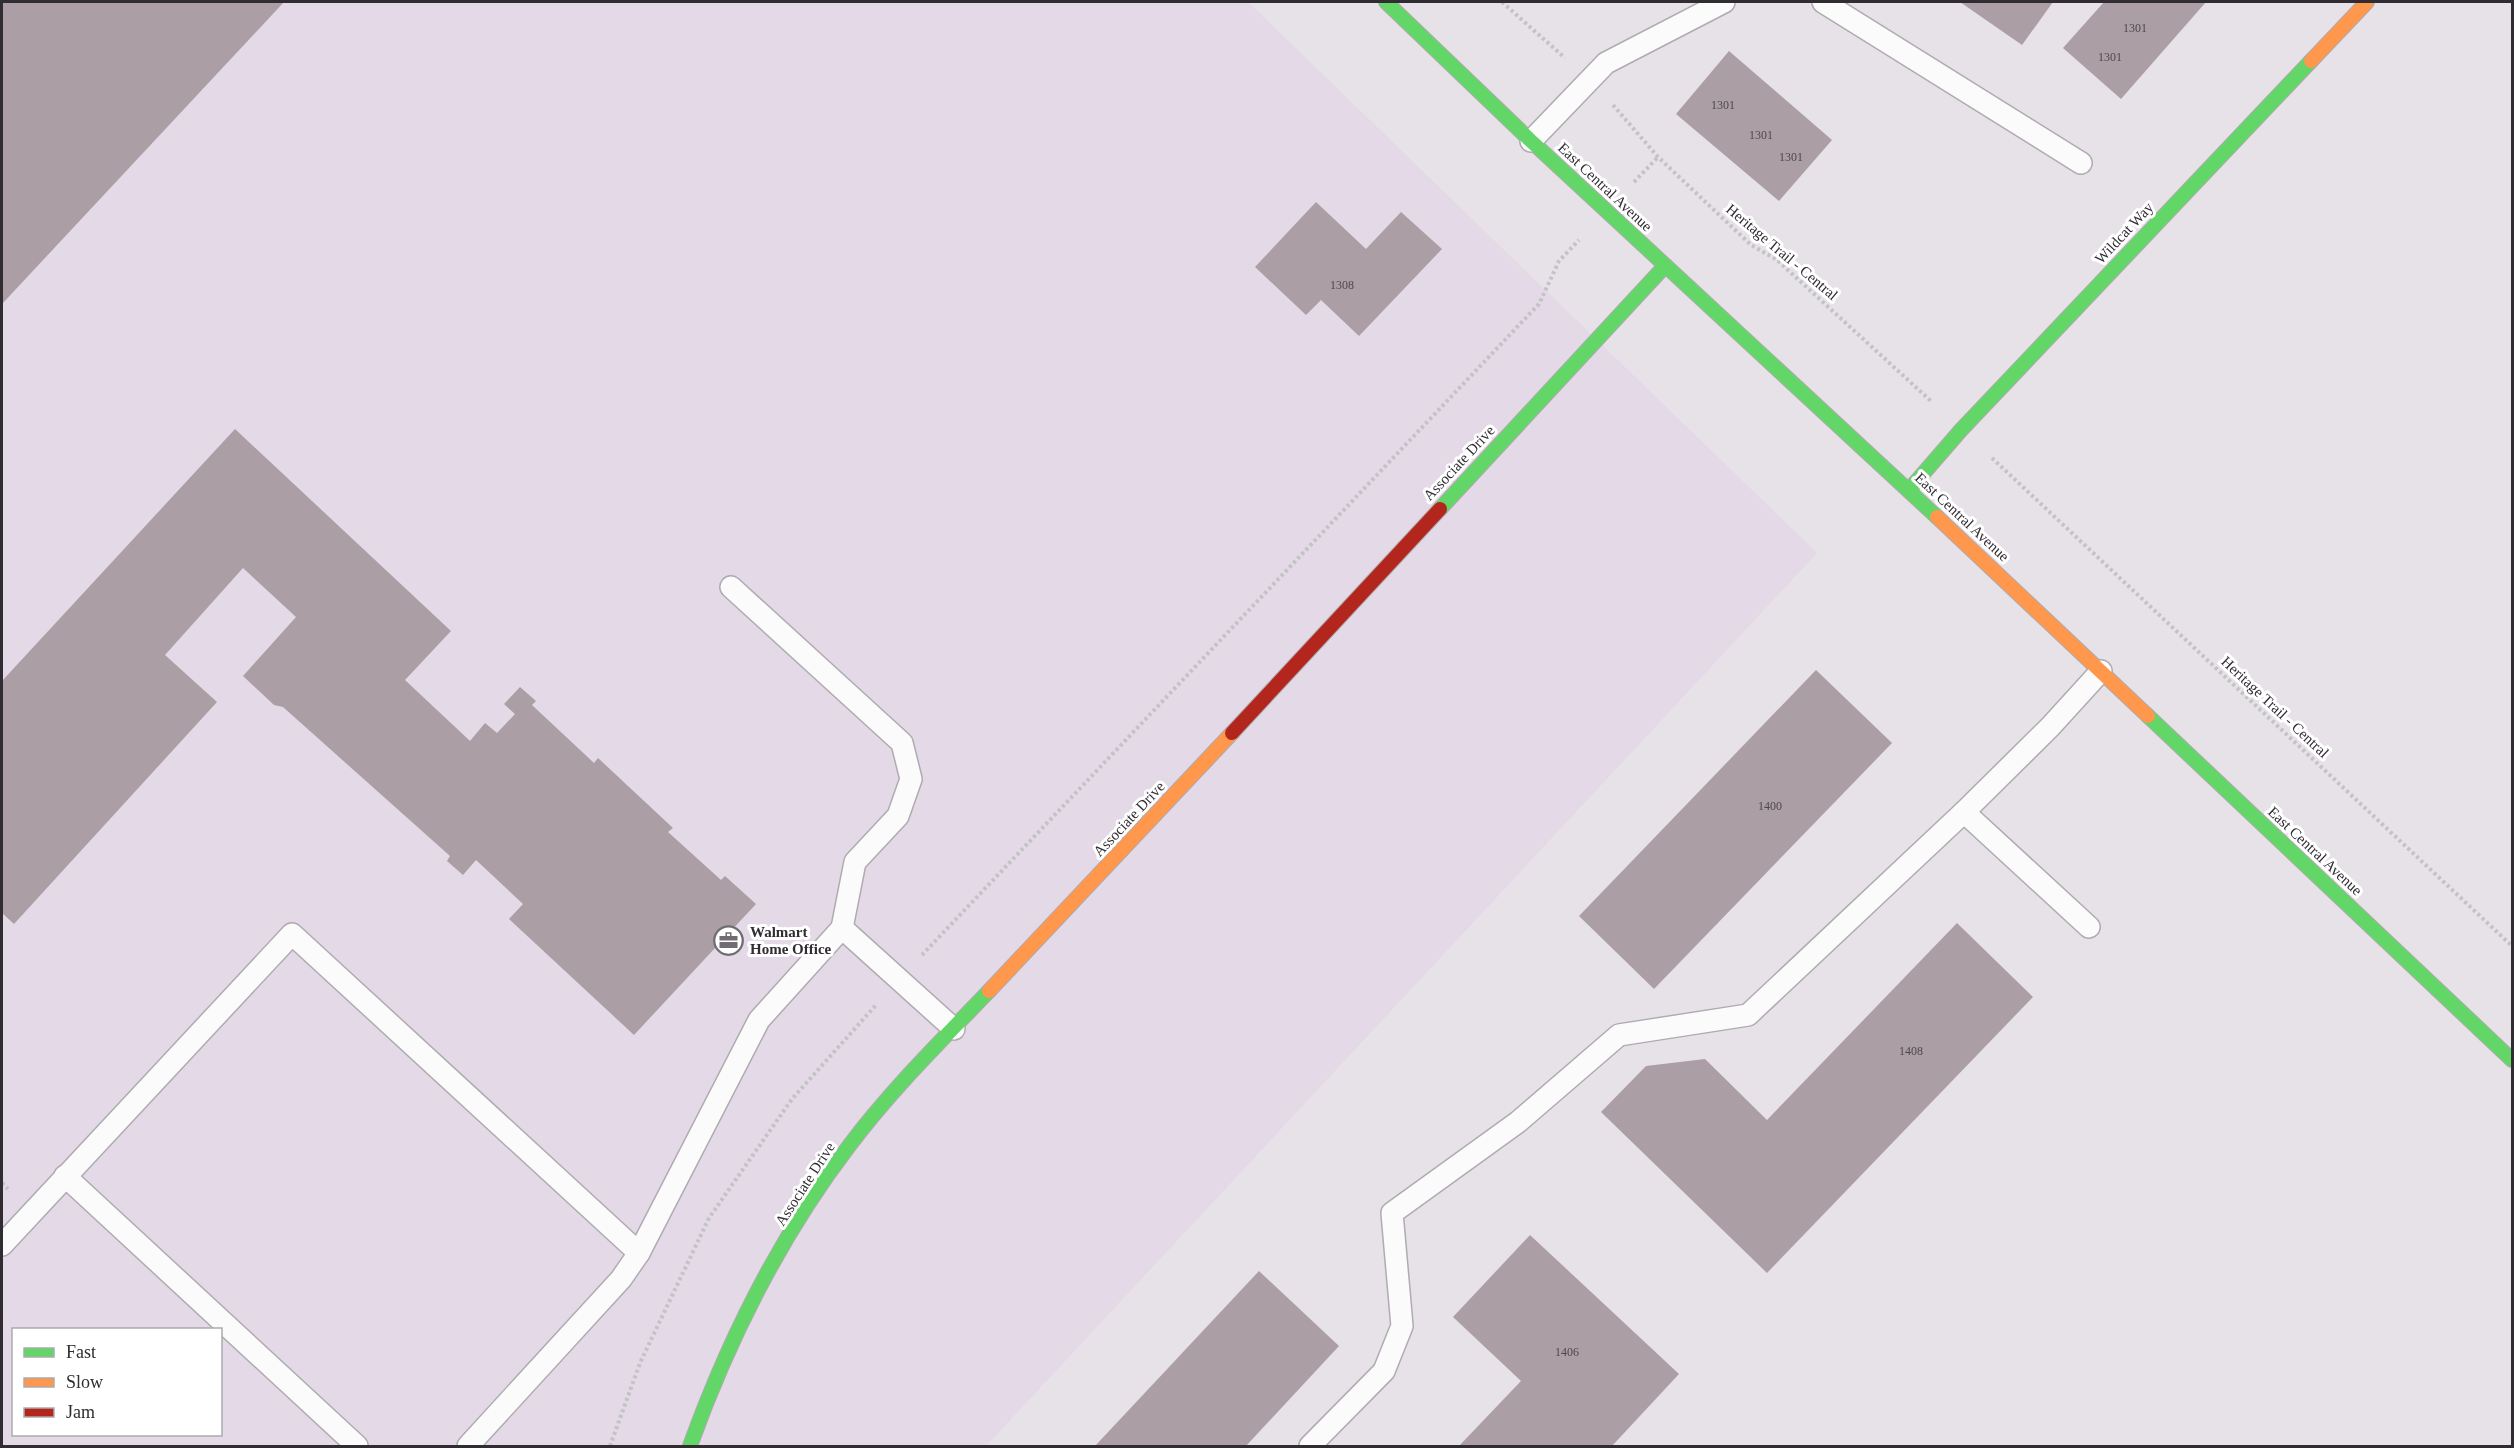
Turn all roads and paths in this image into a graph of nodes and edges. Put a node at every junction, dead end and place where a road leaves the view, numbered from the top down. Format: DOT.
graph roads {
  1 [pos="1386,2"];
  2 [pos="1502,2"];
  3 [pos="1724,2"];
  4 [pos="1823,2"];
  5 [pos="2367,2"];
  6 [pos="1555,48"];
  7 [pos="1623,114"];
  8 [pos="1531,141"];
  9 [pos="1658,157"];
  10 [pos="1651,164"];
  11 [pos="2081,164"];
  12 [pos="1559,261"];
  13 [pos="1665,266"];
  14 [pos="1906,377"];
  15 [pos="2021,486"];
  16 [pos="1909,490"];
  17 [pos="731,587"];
  18 [pos="2101,671"];
  19 [pos="1964,812"];
  20 [pos="2089,927"];
  21 [pos="842,928"];
  22 [pos="2512,946"];
  23 [pos="926,950"];
  24 [pos="872,1008"];
  25 [pos="954,1029"];
  26 [pos="2512,1060"];
  27 [pos="65,1176"];
  28 [pos="2,1245"];
  29 [pos="639,1253"];
  30 [pos="357,1446"];
  31 [pos="468,1446"];
  32 [pos="610,1446"];
  33 [pos="690,1446"];
  34 [pos="1310,1446"];
  1 -- 8 [label="street, East Central Avenue"];
  2 -- 6 [label="path"];
  3 -- 8 [label="lane"];
  4 -- 11 [label="lane"];
  5 -- 16 [label="street, Wildcat Way"];
  7 -- 9 [label="path, Heritage Trail - Central"];
  8 -- 13 [label="street, East Central Avenue"];
  9 -- 10 [label="path"];
  9 -- 14 [label="path, Heritage Trail - Central"];
  12 -- 23 [label="path"];
  13 -- 16 [label="street, East Central Avenue"];
  13 -- 25 [label="street, Associate Drive"];
  15 -- 22 [label="path, Heritage Trail - Central"];
  16 -- 18 [label="street, East Central Avenue"];
  17 -- 21 [label="lane"];
  18 -- 19 [label="lane"];
  18 -- 26 [label="street, East Central Avenue"];
  19 -- 20 [label="lane"];
  19 -- 34 [label="lane"];
  21 -- 25 [label="lane"];
  21 -- 29 [label="lane"];
  24 -- 32 [label="path"];
  25 -- 33 [label="street, Associate Drive"];
  27 -- 28 [label="lane"];
  27 -- 29 [label="lane"];
  27 -- 30 [label="lane"];
  29 -- 31 [label="lane"];
}
